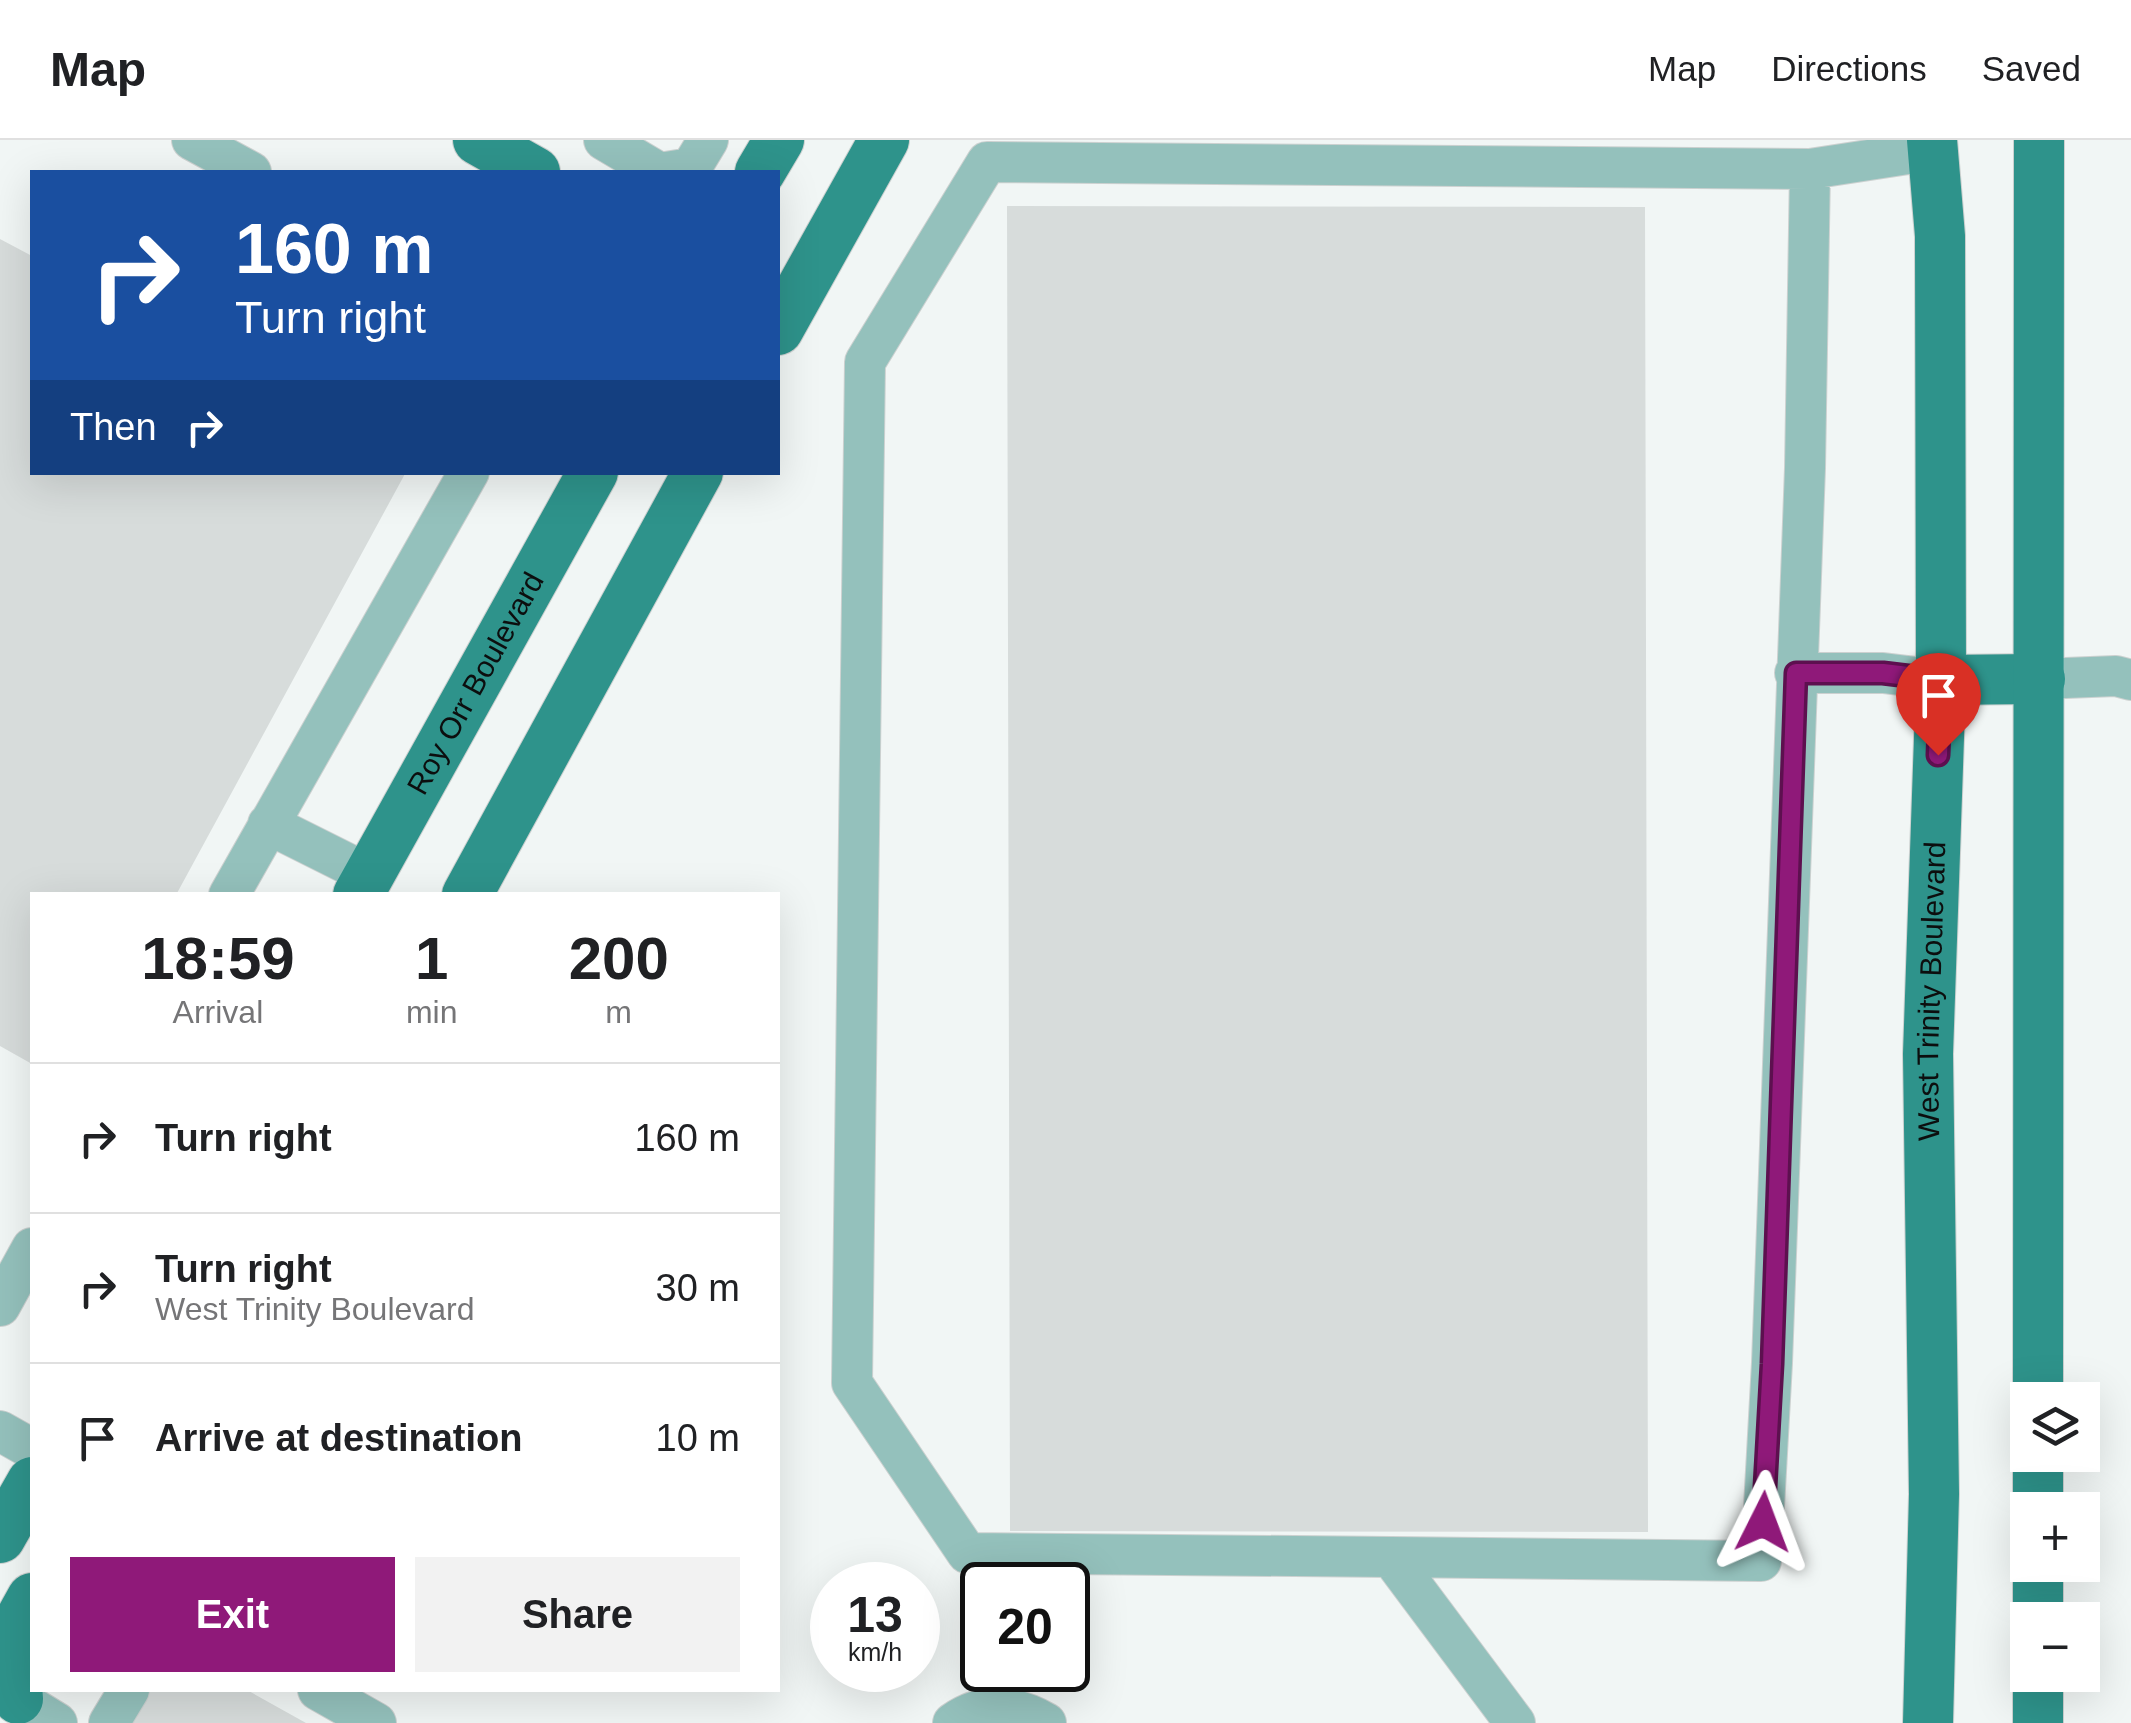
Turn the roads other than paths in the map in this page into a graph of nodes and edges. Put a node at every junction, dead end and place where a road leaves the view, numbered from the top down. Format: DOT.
graph roads {
  1 [pos="192,140"];
  2 [pos="604,140"];
  3 [pos="708,140"];
  4 [pos="779,140"];
  5 [pos="884,140"];
  6 [pos="2039,140"];
  7 [pos="1933,145"];
  8 [pos="1810,169"];
  9 [pos="246,170"];
  10 [pos="655,170"];
  11 [pos="678,170"];
  12 [pos="761,170"];
  13 [pos="781,318"];
  14 [pos="467,475"];
  15 [pos="590,475"];
  16 [pos="696,475"];
  17 [pos="1796,673"];
  18 [pos="2040,679"];
  19 [pos="1941,680"];
  20 [pos="2131,680"];
  21 [pos="268,824"];
  22 [pos="364,885"];
  23 [pos="231,892"];
  24 [pos="469,892"];
  25 [pos="19,1251"];
  26 [pos="0,1306"];
  27 [pos="2038,1382"];
  28 [pos="0,1431"];
  29 [pos="30,1449"];
  30 [pos="30,1486"];
  31 [pos="0,1538"];
  32 [pos="1390,1557"];
  33 [pos="30,1602"];
  34 [pos="128,1692"];
  35 [pos="322,1692"];
  36 [pos="2038,1692"];
  37 [pos="28,1705"];
  38 [pos="109,1723"];
  39 [pos="376,1723"];
  40 [pos="953,1723"];
  41 [pos="1046,1723"];
  42 [pos="1516,1723"];
  43 [pos="1928,1723"];
  44 [pos="2038,1723"];
  1 -- 9 [label="lane"];
  2 -- 10 [label="lane"];
  3 -- 11 [label="lane"];
  4 -- 12 [label="main road"];
  5 -- 13 [label="main road"];
  6 -- 18 [label="main road"];
  7 -- 8 [label="lane"];
  7 -- 19 [label="main road, West Trinity Boulevard"];
  8 -- 17 [label="lane"];
  8 -- 32 [label="lane"];
  14 -- 21 [label="lane"];
  15 -- 22 [label="main road, Roy Orr Boulevard"];
  16 -- 24 [label="main road"];
  17 -- 19 [label="lane"];
  17 -- 32 [label="lane"];
  18 -- 19 [label="main road"];
  18 -- 20 [label="lane"];
  18 -- 27 [label="main road"];
  19 -- 43 [label="main road, West Trinity Boulevard"];
  21 -- 22 [label="lane"];
  21 -- 23 [label="lane"];
  25 -- 26 [label="lane"];
  28 -- 29 [label="lane"];
  30 -- 31 [label="main road"];
  32 -- 42 [label="lane"];
  33 -- 37 [label="main road"];
  34 -- 38 [label="lane"];
  35 -- 39 [label="lane"];
  36 -- 44 [label="main road"];
  40 -- 41 [label="lane"];
}
